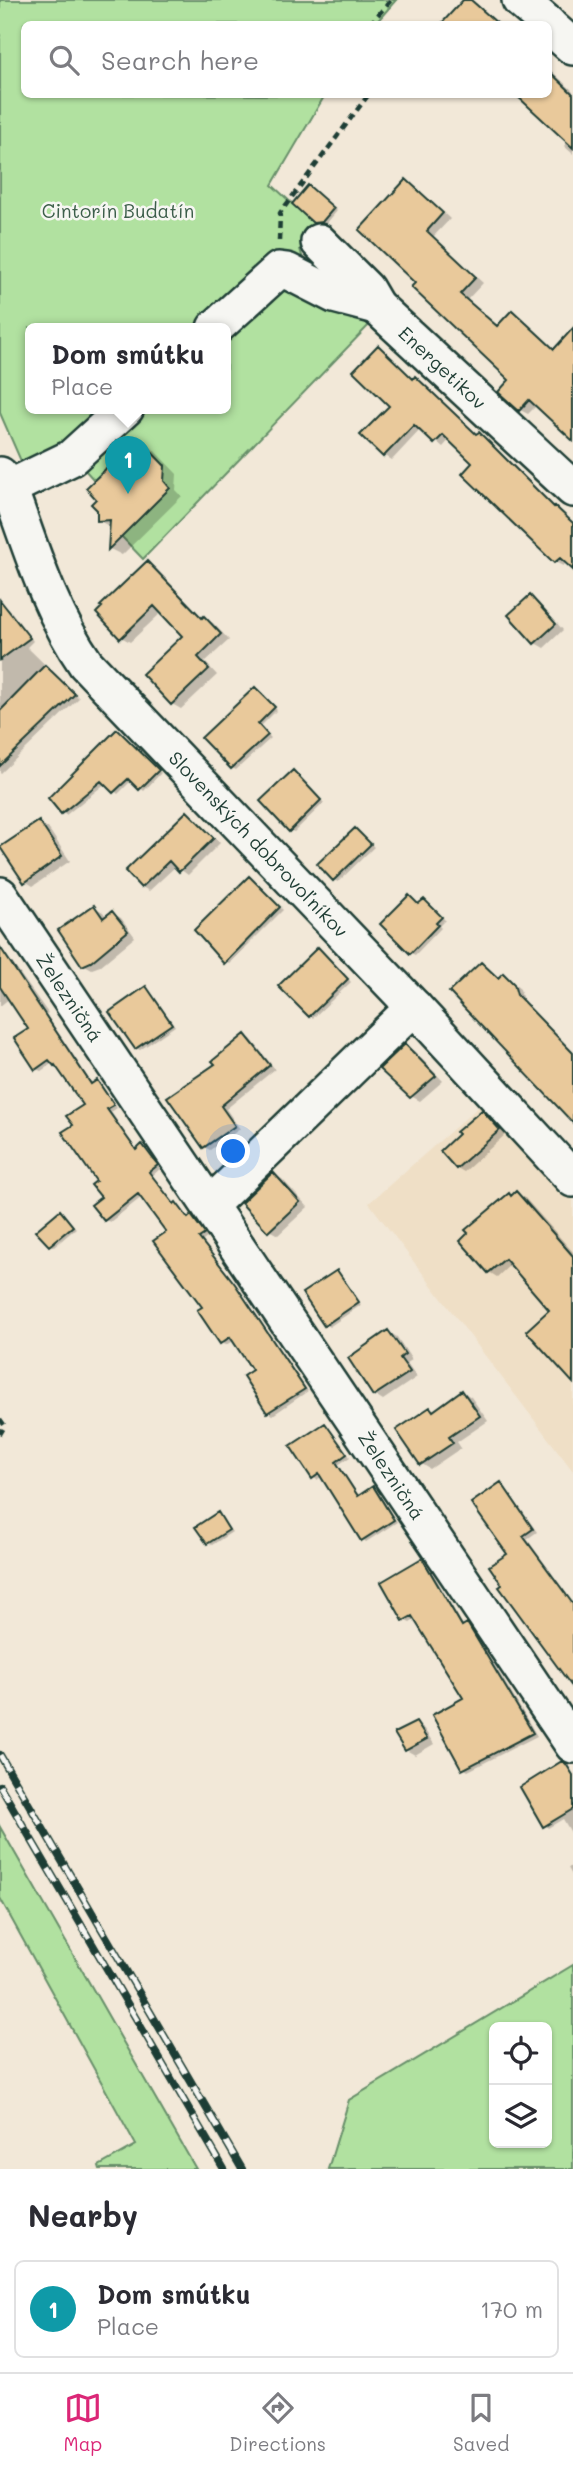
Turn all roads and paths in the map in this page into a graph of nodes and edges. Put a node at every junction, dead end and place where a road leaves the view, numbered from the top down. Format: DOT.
graph roads {
  1 [pos="391,0"];
  2 [pos="520,0"];
  3 [pos="373,21"];
  4 [pos="544,21"];
  5 [pos="552,29"];
  6 [pos="573,47"];
  7 [pos="366,98"];
  8 [pos="280,213"];
  9 [pos="319,242"];
  10 [pos="376,306"];
  11 [pos="221,323"];
  12 [pos="119,414"];
  13 [pos="4,482"];
  14 [pos="573,489"];
  15 [pos="0,895"];
  16 [pos="414,1007"];
  17 [pos="573,1179"];
  18 [pos="211,1205"];
  19 [pos="0,1419"];
  20 [pos="0,1434"];
  21 [pos="573,1745"];
  1 -- 3 [label="path"];
  2 -- 4 [label="street"];
  5 -- 6 [label="street"];
  7 -- 8 [label="path"];
  9 -- 10 [label="street, Energetikov"];
  10 -- 11 [label="street"];
  10 -- 14 [label="street, Energetikov"];
  12 -- 13 [label="street"];
  13 -- 16 [label="street, Slovenských dobrovoľníkov"];
  15 -- 18 [label="street, Železničná"];
  16 -- 17 [label="street, Slovenských dobrovoľníkov"];
  16 -- 18 [label="street"];
  18 -- 21 [label="street, Železničná"];
  19 -- 20 [label="path"];
}
